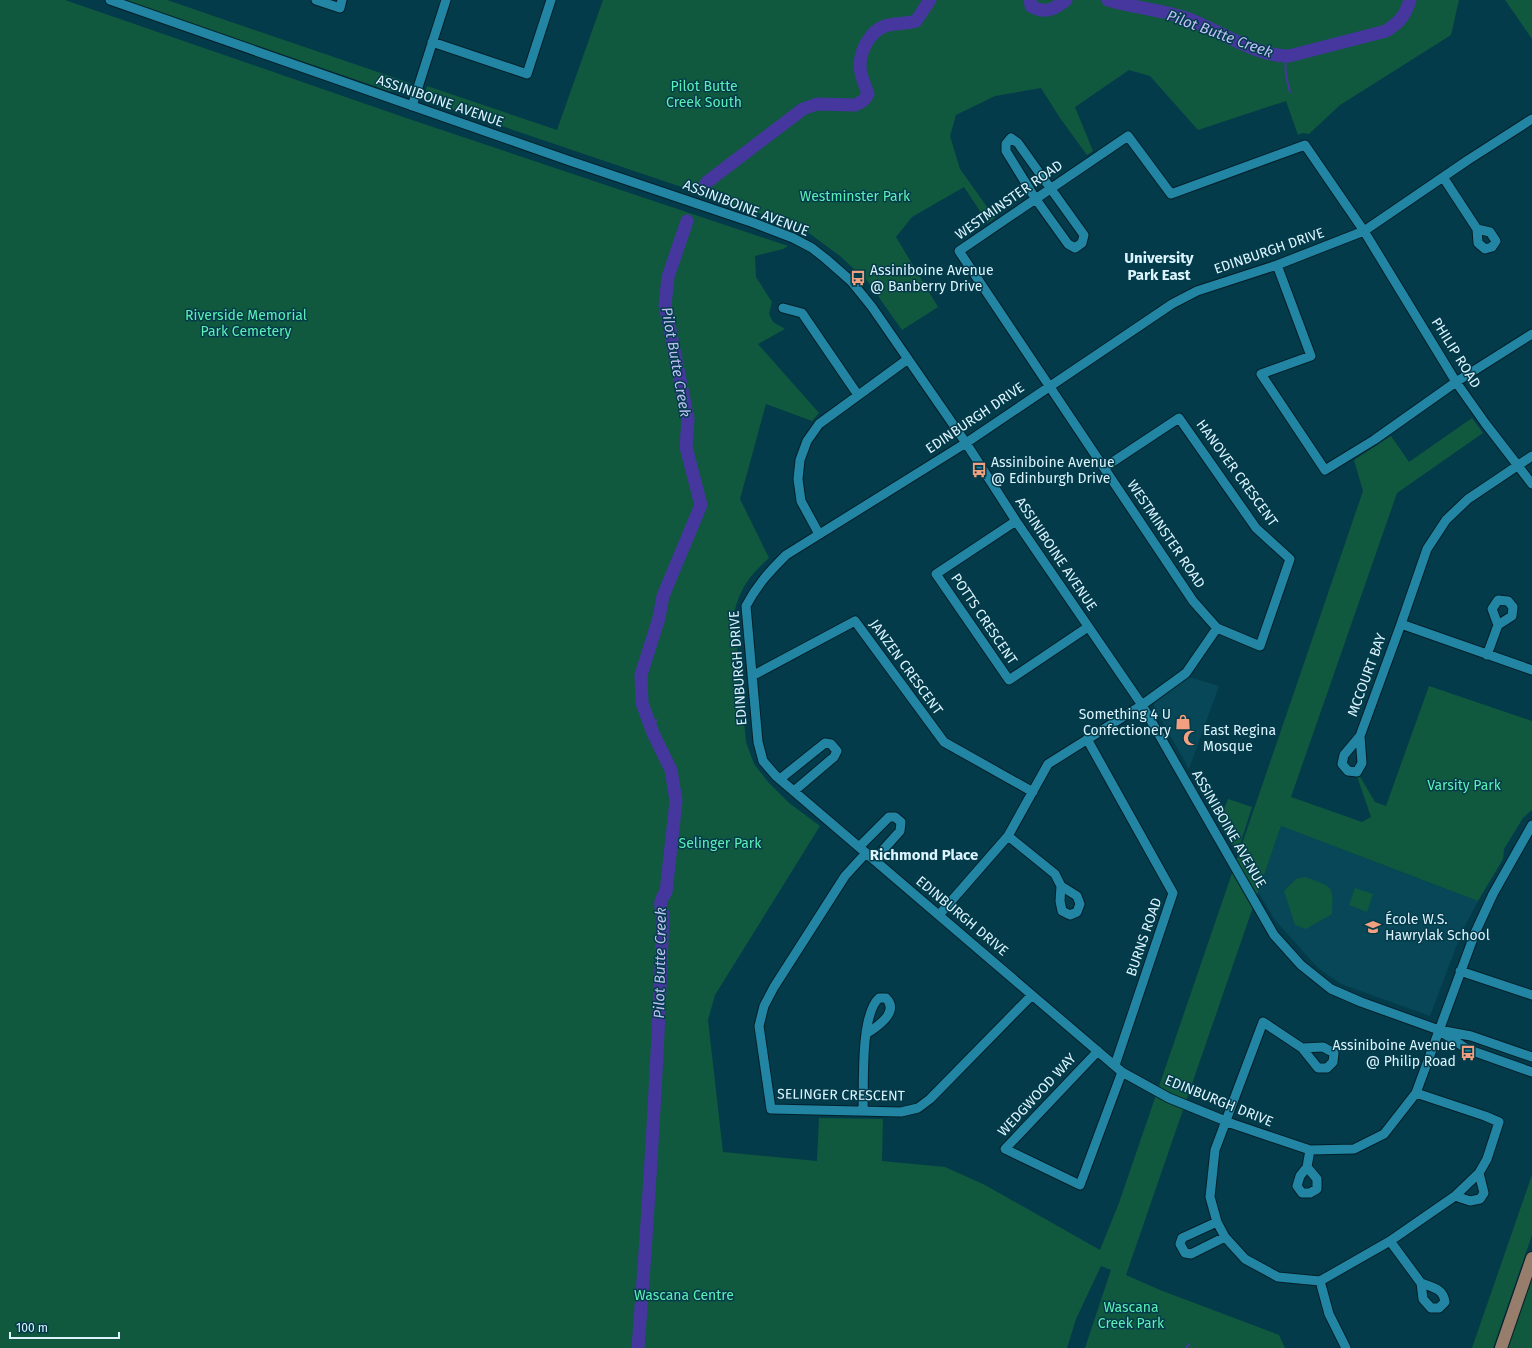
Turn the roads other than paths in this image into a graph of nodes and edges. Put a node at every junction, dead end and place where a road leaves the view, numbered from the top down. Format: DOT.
graph roads {
  1 [pos="110,0"];
  2 [pos="316,0"];
  3 [pos="342,0"];
  4 [pos="446,0"];
  5 [pos="551,0"];
  6 [pos="432,42"];
  7 [pos="412,106"];
  8 [pos="1531,122"];
  9 [pos="1443,177"];
  10 [pos="1050,188"];
  11 [pos="1035,198"];
  12 [pos="1477,229"];
  13 [pos="1364,231"];
  14 [pos="1277,265"];
  15 [pos="783,308"];
  16 [pos="1532,334"];
  17 [pos="908,359"];
  18 [pos="1456,382"];
  19 [pos="1049,386"];
  20 [pos="858,395"];
  21 [pos="966,443"];
  22 [pos="1532,456"];
  23 [pos="1517,465"];
  24 [pos="1105,467"];
  25 [pos="1532,484"];
  26 [pos="1016,521"];
  27 [pos="819,534"];
  28 [pos="1401,624"];
  29 [pos="1498,625"];
  30 [pos="1088,627"];
  31 [pos="1217,628"];
  32 [pos="1487,655"];
  33 [pos="1532,670"];
  34 [pos="752,676"];
  35 [pos="1142,705"];
  36 [pos="1360,736"];
  37 [pos="1088,739"];
  38 [pos="780,779"];
  39 [pos="794,791"];
  40 [pos="1033,792"];
  41 [pos="1532,825"];
  42 [pos="1008,836"];
  43 [pos="863,850"];
  44 [pos="874,860"];
  45 [pos="1061,886"];
  46 [pos="939,915"];
  47 [pos="1460,971"];
  48 [pos="1032,995"];
  49 [pos="1532,995"];
  50 [pos="1439,1030"];
  51 [pos="866,1034"];
  52 [pos="1302,1048"];
  53 [pos="1098,1051"];
  54 [pos="1532,1057"];
  55 [pos="1114,1065"];
  56 [pos="1122,1072"];
  57 [pos="1532,1072"];
  58 [pos="1416,1093"];
  59 [pos="863,1111"];
  60 [pos="1225,1121"];
  61 [pos="1310,1150"];
  62 [pos="1307,1167"];
  63 [pos="1479,1173"];
  64 [pos="1455,1196"];
  65 [pos="1217,1222"];
  66 [pos="1225,1238"];
  67 [pos="1390,1241"];
  68 [pos="1532,1258"];
  69 [pos="1320,1281"];
  70 [pos="1421,1283"];
  71 [pos="1346,1348"];
  72 [pos="1501,1348"];
  1 -- 7 [label="street, ASSINIBOINE AVENUE"];
  2 -- 3 [label="street"];
  4 -- 6 [label="street"];
  5 -- 6 [label="street"];
  6 -- 7 [label="street"];
  7 -- 17 [label="street, ASSINIBOINE AVENUE"];
  8 -- 9 [label="street, EDINBURGH DRIVE"];
  9 -- 12 [label="street"];
  9 -- 13 [label="street, EDINBURGH DRIVE"];
  10 -- 11 [label="street, WESTMINSTER ROAD"];
  10 -- 11 [label="street"];
  10 -- 11 [label="street"];
  10 -- 13 [label="street, WESTMINSTER ROAD"];
  11 -- 19 [label="street, WESTMINSTER ROAD"];
  13 -- 14 [label="street, EDINBURGH DRIVE"];
  13 -- 18 [label="street, PHILIP ROAD"];
  14 -- 18 [label="street"];
  14 -- 19 [label="street, EDINBURGH DRIVE"];
  15 -- 20 [label="street"];
  16 -- 18 [label="street"];
  17 -- 20 [label="street"];
  17 -- 21 [label="street, ASSINIBOINE AVENUE"];
  18 -- 23 [label="street, PHILIP ROAD"];
  19 -- 21 [label="street, EDINBURGH DRIVE"];
  19 -- 24 [label="street, WESTMINSTER ROAD"];
  20 -- 27 [label="street"];
  21 -- 26 [label="street, ASSINIBOINE AVENUE"];
  21 -- 27 [label="street, EDINBURGH DRIVE"];
  22 -- 23 [label="street, MCCOURT BAY"];
  23 -- 25 [label="street, PHILIP ROAD"];
  23 -- 28 [label="street, MCCOURT BAY"];
  24 -- 31 [label="street, WESTMINSTER ROAD"];
  24 -- 31 [label="street, HANOVER CRESCENT"];
  26 -- 30 [label="street, ASSINIBOINE AVENUE"];
  26 -- 30 [label="street, POTTS CRESCENT"];
  27 -- 34 [label="street, EDINBURGH DRIVE"];
  28 -- 32 [label="street"];
  28 -- 36 [label="street, MCCOURT BAY"];
  29 -- 32 [label="street"];
  30 -- 35 [label="street, ASSINIBOINE AVENUE"];
  31 -- 35 [label="street"];
  32 -- 33 [label="street"];
  34 -- 38 [label="street, EDINBURGH DRIVE"];
  34 -- 40 [label="street, JANZEN CRESCENT"];
  35 -- 37 [label="street"];
  35 -- 50 [label="street, ASSINIBOINE AVENUE"];
  37 -- 40 [label="street"];
  37 -- 55 [label="street, BURNS ROAD"];
  38 -- 39 [label="street, EDINBURGH DRIVE"];
  38 -- 39 [label="street"];
  39 -- 43 [label="street, EDINBURGH DRIVE"];
  40 -- 42 [label="street"];
  41 -- 47 [label="street"];
  42 -- 45 [label="street"];
  42 -- 46 [label="street"];
  43 -- 44 [label="street, EDINBURGH DRIVE"];
  43 -- 44 [label="street"];
  43 -- 59 [label="street, SELINGER CRESCENT"];
  44 -- 46 [label="street, EDINBURGH DRIVE"];
  46 -- 48 [label="street, EDINBURGH DRIVE"];
  47 -- 49 [label="street"];
  47 -- 50 [label="street"];
  48 -- 53 [label="street, EDINBURGH DRIVE"];
  48 -- 59 [label="street, SELINGER CRESCENT"];
  50 -- 54 [label="street, ASSINIBOINE AVENUE"];
  50 -- 57 [label="street, ASSINIBOINE AVENUE"];
  50 -- 58 [label="street, EDINBURGH DRIVE"];
  51 -- 59 [label="street"];
  52 -- 60 [label="street"];
  53 -- 55 [label="street, EDINBURGH DRIVE"];
  53 -- 56 [label="street, WEDGWOOD WAY"];
  55 -- 56 [label="street, EDINBURGH DRIVE"];
  56 -- 60 [label="street, EDINBURGH DRIVE"];
  58 -- 61 [label="street, EDINBURGH DRIVE"];
  58 -- 63 [label="street"];
  60 -- 61 [label="street, EDINBURGH DRIVE"];
  60 -- 65 [label="street"];
  61 -- 62 [label="street"];
  63 -- 64 [label="street"];
  63 -- 64 [label="street"];
  64 -- 67 [label="street"];
  65 -- 66 [label="street"];
  65 -- 66 [label="street"];
  66 -- 69 [label="street"];
  67 -- 69 [label="street"];
  67 -- 70 [label="street"];
  68 -- 72 [label="main road"];
  69 -- 71 [label="street"];
}
